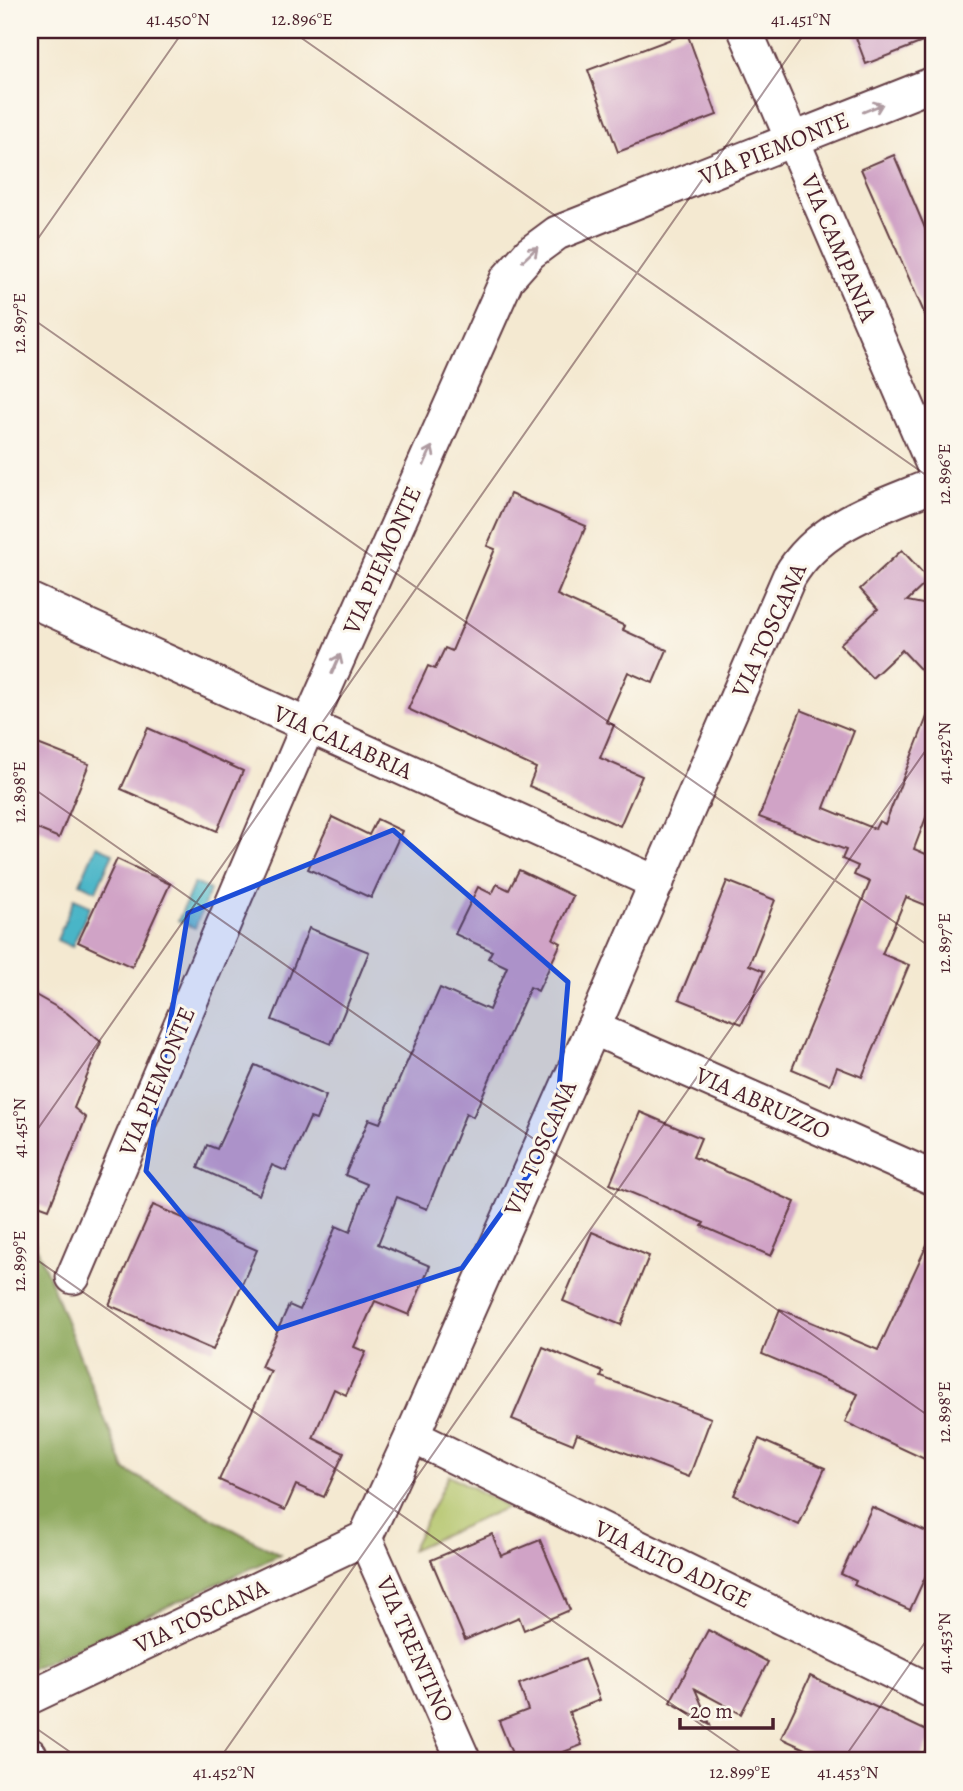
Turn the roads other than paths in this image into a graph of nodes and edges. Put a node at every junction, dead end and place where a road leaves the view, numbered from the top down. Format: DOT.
graph roads {
  1 [pos="745,30"];
  2 [pos="933,84"];
  3 [pos="793,140"];
  4 [pos="933,465"];
  5 [pos="933,485"];
  6 [pos="30,600"];
  7 [pos="308,726"];
  8 [pos="657,883"];
  9 [pos="593,1028"];
  10 [pos="933,1178"];
  11 [pos="73,1277"];
  12 [pos="412,1436"];
  13 [pos="365,1538"];
  14 [pos="933,1692"];
  15 [pos="30,1697"];
  16 [pos="30,1755"];
  17 [pos="32,1761"];
  18 [pos="464,1761"];
  1 -- 3 [label="street, VIA CAMPANIA"];
  3 -- 2 [label="street, VIA PIEMONTE, one-way"];
  3 -- 4 [label="street, VIA CAMPANIA"];
  7 -- 3 [label="street, VIA PIEMONTE, one-way"];
  5 -- 8 [label="street, VIA TOSCANA"];
  6 -- 7 [label="street, VIA CALABRIA"];
  7 -- 8 [label="street, VIA CALABRIA"];
  7 -- 11 [label="street, VIA PIEMONTE"];
  8 -- 9 [label="street, VIA TOSCANA"];
  9 -- 10 [label="street, VIA ABRUZZO"];
  9 -- 12 [label="street, VIA TOSCANA"];
  12 -- 13 [label="street, VIA TOSCANA"];
  12 -- 14 [label="street, VIA ALTO ADIGE"];
  13 -- 15 [label="street, VIA TOSCANA"];
  13 -- 18 [label="street, VIA TRENTINO"];
  16 -- 17 [label="street"];
}
